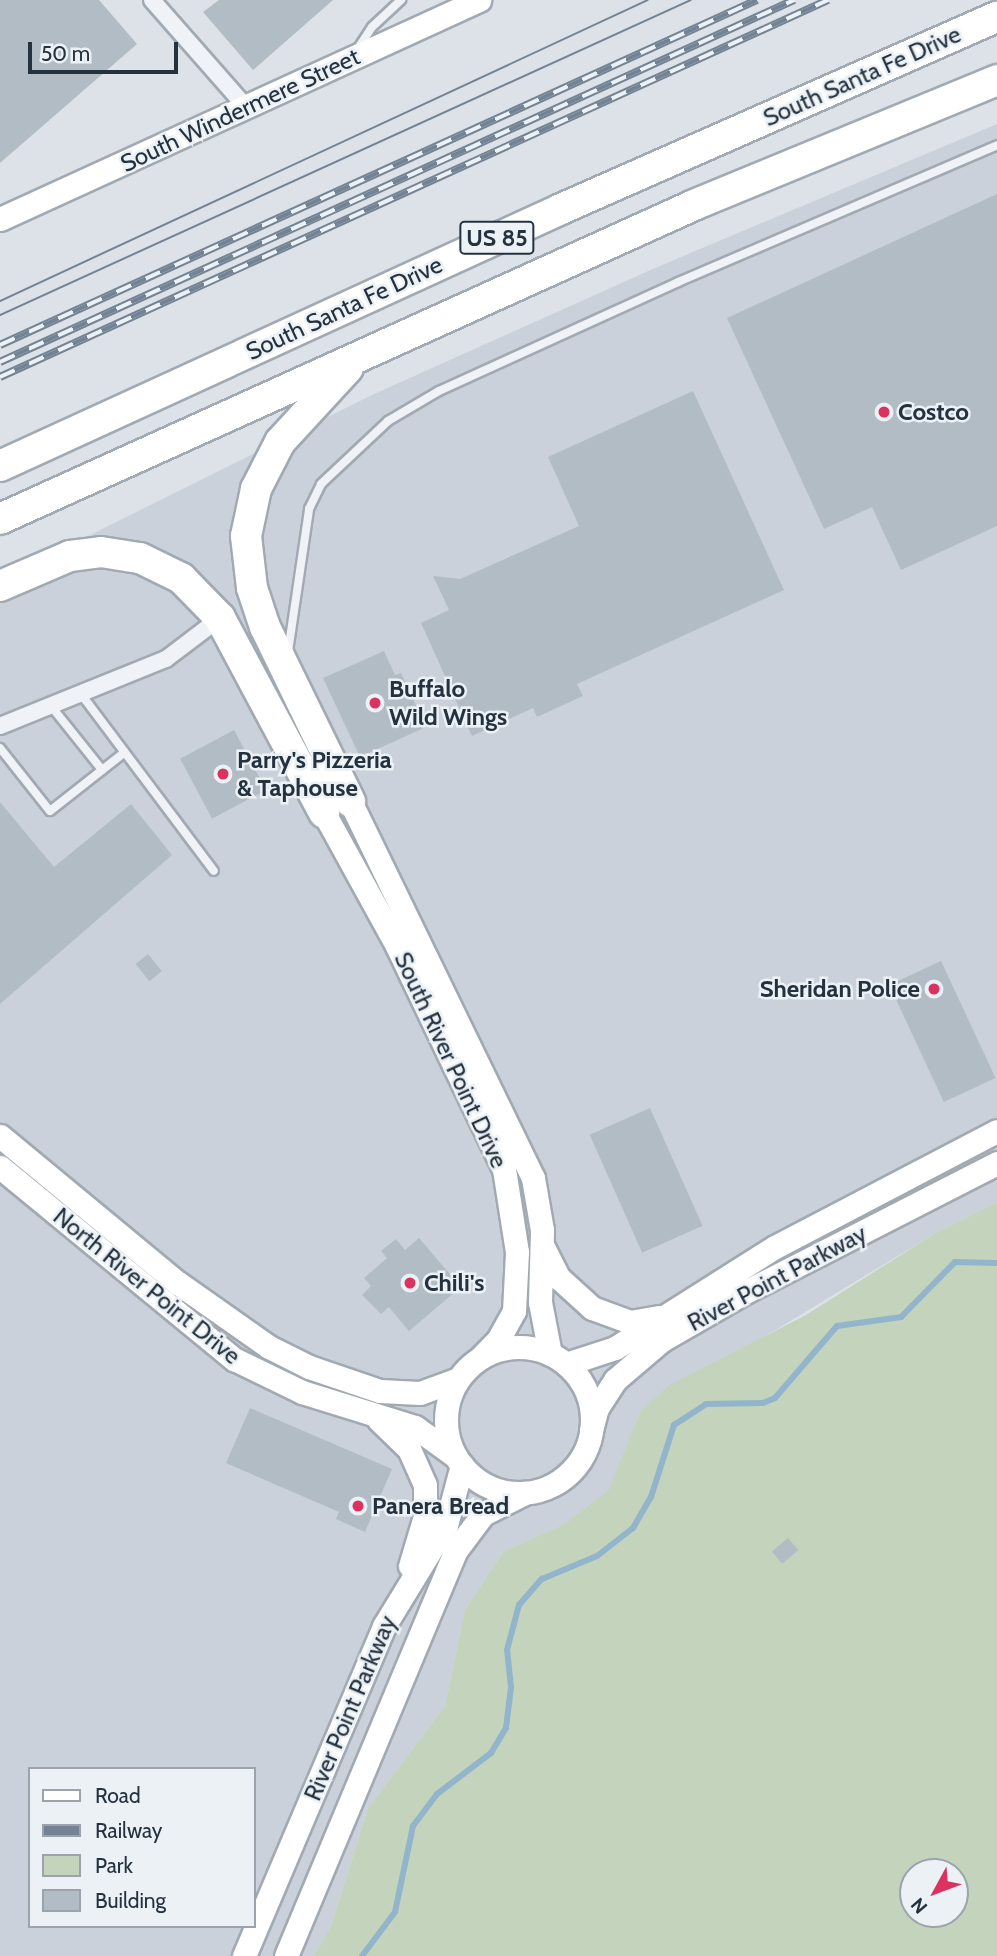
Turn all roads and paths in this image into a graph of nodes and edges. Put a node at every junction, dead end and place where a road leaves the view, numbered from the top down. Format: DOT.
graph roads {
  1 [pos="401,0"];
  2 [pos="480,0"];
  3 [pos="158,2"];
  4 [pos="997,17"];
  5 [pos="352,58"];
  6 [pos="997,80"];
  7 [pos="247,107"];
  8 [pos="997,145"];
  9 [pos="0,219"];
  10 [pos="365,352"];
  11 [pos="0,466"];
  12 [pos="0,519"];
  13 [pos="0,586"];
  14 [pos="220,618"];
  15 [pos="290,679"];
  16 [pos="81,694"];
  17 [pos="51,706"];
  18 [pos="0,726"];
  19 [pos="0,748"];
  20 [pos="125,752"];
  21 [pos="102,770"];
  22 [pos="337,807"];
  23 [pos="214,871"];
  24 [pos="997,1131"];
  25 [pos="0,1136"];
  26 [pos="997,1163"];
  27 [pos="0,1167"];
  28 [pos="542,1244"];
  29 [pos="668,1315"];
  30 [pos="482,1356"];
  31 [pos="558,1359"];
  32 [pos="458,1379"];
  33 [pos="364,1412"];
  34 [pos="591,1430"];
  35 [pos="458,1461"];
  36 [pos="525,1493"];
  37 [pos="395,1605"];
  38 [pos="244,1956"];
  39 [pos="286,1956"];
  1 -- 5 [label="lane"];
  2 -- 5 [label="street, South Windermere Street"];
  3 -- 7 [label="street"];
  4 -- 11 [label="highway, South Santa Fe Drive / US 85"];
  5 -- 7 [label="street, South Windermere Street"];
  6 -- 10 [label="highway, South Santa Fe Drive / US 85"];
  7 -- 9 [label="street, South Windermere Street"];
  8 -- 15 [label="lane"];
  10 -- 12 [label="highway, South Santa Fe Drive / US 85"];
  10 -- 15 [label="highway"];
  13 -- 14 [label="highway"];
  14 -- 16 [label="street"];
  14 -- 22 [label="highway"];
  15 -- 22 [label="highway"];
  16 -- 17 [label="street"];
  16 -- 20 [label="lane"];
  17 -- 18 [label="street"];
  17 -- 21 [label="lane"];
  19 -- 21 [label="lane"];
  20 -- 21 [label="lane"];
  20 -- 23 [label="lane"];
  22 -- 28 [label="street, South River Point Drive"];
  22 -- 30 [label="street, South River Point Drive"];
  24 -- 29 [label="street, River Point Parkway"];
  25 -- 32 [label="street, North River Point Drive"];
  26 -- 34 [label="street, River Point Parkway"];
  27 -- 33 [label="street, North River Point Drive"];
  28 -- 29 [label="street"];
  28 -- 31 [label="street, South River Point Drive"];
  29 -- 31 [label="street, River Point Parkway"];
  30 -- 31 [label="street"];
  30 -- 32 [label="street"];
  31 -- 34 [label="street"];
  32 -- 35 [label="street"];
  33 -- 35 [label="street, North River Point Drive"];
  33 -- 37 [label="street"];
  34 -- 36 [label="street"];
  35 -- 36 [label="street"];
  35 -- 37 [label="street, River Point Parkway"];
  36 -- 39 [label="street, River Point Parkway"];
  37 -- 38 [label="street, River Point Parkway"];
}
